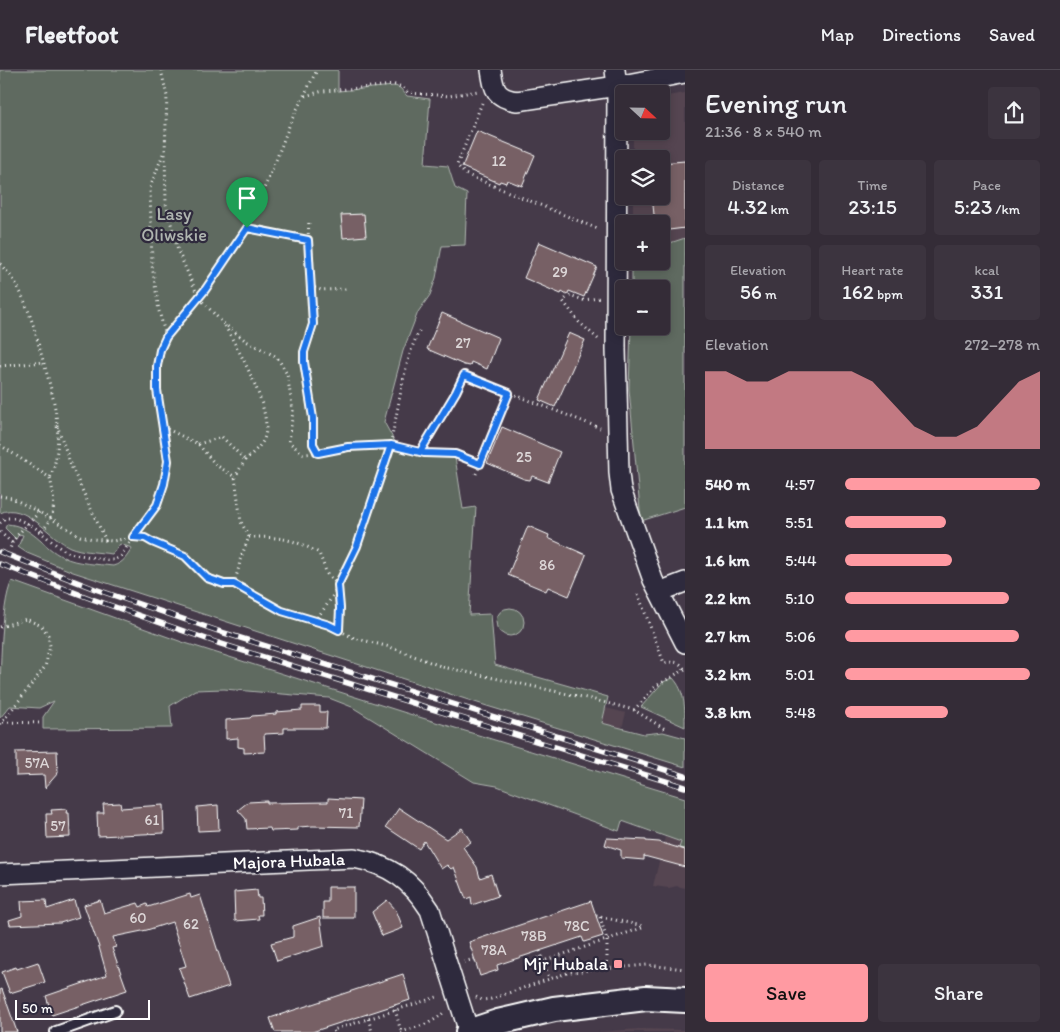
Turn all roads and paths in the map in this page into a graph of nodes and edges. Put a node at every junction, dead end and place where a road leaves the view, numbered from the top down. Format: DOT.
graph roads {
  1 [pos="162,70"];
  2 [pos="317,70"];
  3 [pos="492,70"];
  4 [pos="685,72"];
  5 [pos="616,78"];
  6 [pos="486,93"];
  7 [pos="304,96"];
  8 [pos="165,151"];
  9 [pos="309,220"];
  10 [pos="247,228"];
  11 [pos="605,232"];
  12 [pos="308,240"];
  13 [pos="0,264"];
  14 [pos="310,286"];
  15 [pos="348,289"];
  16 [pos="199,298"];
  17 [pos="605,298"];
  18 [pos="223,323"];
  19 [pos="421,328"];
  20 [pos="166,337"];
  21 [pos="605,345"];
  22 [pos="44,362"];
  23 [pos="0,366"];
  24 [pos="509,393"];
  25 [pos="56,422"];
  26 [pos="163,426"];
  27 [pos="600,428"];
  28 [pos="0,444"];
  29 [pos="198,444"];
  30 [pos="391,445"];
  31 [pos="420,452"];
  32 [pos="318,453"];
  33 [pos="246,460"];
  34 [pos="480,464"];
  35 [pos="476,474"];
  36 [pos="235,477"];
  37 [pos="50,478"];
  38 [pos="0,496"];
  39 [pos="39,512"];
  40 [pos="52,519"];
  41 [pos="0,522"];
  42 [pos="29,524"];
  43 [pos="0,532"];
  44 [pos="41,532"];
  45 [pos="133,537"];
  46 [pos="249,537"];
  47 [pos="106,541"];
  48 [pos="12,543"];
  49 [pos="10,549"];
  50 [pos="685,582"];
  51 [pos="234,584"];
  52 [pos="338,585"];
  53 [pos="659,592"];
  54 [pos="314,620"];
  55 [pos="0,627"];
  56 [pos="339,630"];
  57 [pos="685,643"];
  58 [pos="685,669"];
  59 [pos="634,710"];
  60 [pos="43,722"];
  61 [pos="1,724"];
  62 [pos="665,729"];
  63 [pos="0,874"];
  64 [pos="607,940"];
  65 [pos="540,951"];
  66 [pos="474,959"];
  67 [pos="544,961"];
  68 [pos="461,963"];
  69 [pos="537,963"];
  70 [pos="685,969"];
  71 [pos="607,970"];
  72 [pos="549,978"];
  73 [pos="445,997"];
  74 [pos="474,997"];
  75 [pos="685,1000"];
  76 [pos="445,1004"];
  77 [pos="394,1005"];
  78 [pos="395,1010"];
  79 [pos="115,1011"];
  80 [pos="367,1014"];
  81 [pos="368,1019"];
  82 [pos="333,1029"];
  83 [pos="56,1032"];
  84 [pos="372,1032"];
  85 [pos="401,1032"];
  86 [pos="469,1032"];
  1 -- 8 [label="path"];
  2 -- 7 [label="path"];
  3 -- 6 [label="street"];
  4 -- 5 [label="street"];
  5 -- 6 [label="street"];
  5 -- 53 [label="street"];
  6 -- 7 [label="path"];
  6 -- 11 [label="path"];
  7 -- 10 [label="path"];
  8 -- 16 [label="path"];
  8 -- 20 [label="path"];
  9 -- 12 [label="path"];
  10 -- 12 [label="path"];
  10 -- 16 [label="path"];
  12 -- 14 [label="path"];
  13 -- 22 [label="path"];
  14 -- 15 [label="path"];
  14 -- 32 [label="path"];
  16 -- 18 [label="path"];
  16 -- 20 [label="path"];
  17 -- 21 [label="path"];
  18 -- 32 [label="path"];
  18 -- 33 [label="path"];
  19 -- 30 [label="path"];
  20 -- 26 [label="path"];
  22 -- 23 [label="path"];
  22 -- 25 [label="path"];
  24 -- 27 [label="path"];
  24 -- 31 [label="path"];
  24 -- 34 [label="path"];
  25 -- 37 [label="path"];
  25 -- 47 [label="path"];
  26 -- 29 [label="path"];
  26 -- 45 [label="path"];
  28 -- 37 [label="path"];
  29 -- 33 [label="path"];
  29 -- 36 [label="path"];
  30 -- 31 [label="path"];
  30 -- 32 [label="path"];
  30 -- 52 [label="path"];
  31 -- 34 [label="path"];
  33 -- 36 [label="path"];
  34 -- 35 [label="path"];
  36 -- 46 [label="path"];
  37 -- 40 [label="path"];
  38 -- 39 [label="path"];
  39 -- 40 [label="path"];
  39 -- 42 [label="path"];
  40 -- 44 [label="path"];
  40 -- 47 [label="path"];
  41 -- 42 [label="path"];
  42 -- 44 [label="path"];
  42 -- 48 [label="path"];
  43 -- 48 [label="path"];
  44 -- 45 [label="path"];
  45 -- 47 [label="path"];
  45 -- 51 [label="path"];
  46 -- 51 [label="path"];
  46 -- 52 [label="path"];
  48 -- 49 [label="path"];
  50 -- 53 [label="street"];
  51 -- 54 [label="path"];
  52 -- 54 [label="path"];
  52 -- 56 [label="path"];
  53 -- 57 [label="street"];
  54 -- 56 [label="path"];
  55 -- 61 [label="path"];
  56 -- 59 [label="path"];
  58 -- 59 [label="path"];
  59 -- 62 [label="path"];
  60 -- 61 [label="path"];
  63 -- 86 [label="street, Majora Hubala"];
  64 -- 64 [label="path"];
  64 -- 67 [label="path"];
  64 -- 71 [label="path"];
  65 -- 67 [label="path"];
  66 -- 68 [label="path"];
  67 -- 69 [label="path"];
  67 -- 72 [label="path"];
  70 -- 71 [label="path"];
  71 -- 72 [label="path"];
  72 -- 74 [label="path"];
  73 -- 78 [label="path"];
  75 -- 86 [label="street"];
  76 -- 85 [label="path"];
  77 -- 78 [label="path"];
  78 -- 81 [label="path"];
  78 -- 85 [label="path"];
  79 -- 83 [label="lane"];
  80 -- 81 [label="path"];
  81 -- 82 [label="path"];
  81 -- 84 [label="path"];
}
